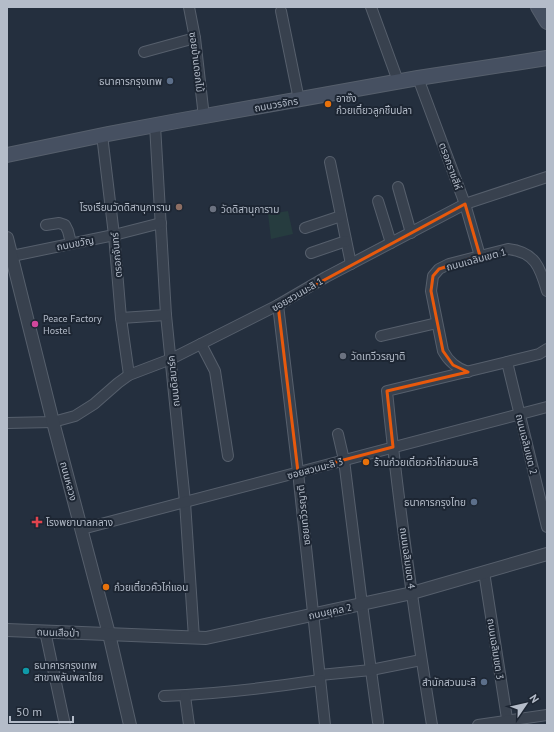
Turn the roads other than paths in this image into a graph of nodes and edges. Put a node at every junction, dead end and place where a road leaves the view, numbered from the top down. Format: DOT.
graph roads {
  1 [pos="188,7"];
  2 [pos="371,7"];
  3 [pos="538,7"];
  4 [pos="280,11"];
  5 [pos="547,22"];
  6 [pos="194,38"];
  7 [pos="144,52"];
  8 [pos="547,58"];
  9 [pos="418,78"];
  10 [pos="398,81"];
  11 [pos="300,100"];
  12 [pos="204,117"];
  13 [pos="155,125"];
  14 [pos="102,135"];
  15 [pos="7,155"];
  16 [pos="330,162"];
  17 [pos="547,177"];
  18 [pos="398,187"];
  19 [pos="378,201"];
  20 [pos="465,204"];
  21 [pos="341,216"];
  22 [pos="162,223"];
  23 [pos="46,225"];
  24 [pos="305,228"];
  25 [pos="411,232"];
  26 [pos="114,235"];
  27 [pos="7,238"];
  28 [pos="346,241"];
  29 [pos="391,243"];
  30 [pos="71,244"];
  31 [pos="311,253"];
  32 [pos="12,256"];
  33 [pos="480,256"];
  34 [pos="351,264"];
  35 [pos="547,291"];
  36 [pos="278,305"];
  37 [pos="166,315"];
  38 [pos="121,318"];
  39 [pos="437,323"];
  40 [pos="381,336"];
  41 [pos="201,344"];
  42 [pos="547,349"];
  43 [pos="171,359"];
  44 [pos="508,362"];
  45 [pos="468,372"];
  46 [pos="129,375"];
  47 [pos="547,407"];
  48 [pos="519,414"];
  49 [pos="53,422"];
  50 [pos="7,423"];
  51 [pos="338,434"];
  52 [pos="393,448"];
  53 [pos="228,456"];
  54 [pos="344,460"];
  55 [pos="298,472"];
  56 [pos="186,502"];
  57 [pos="547,526"];
  58 [pos="82,530"];
  59 [pos="547,554"];
  60 [pos="484,572"];
  61 [pos="412,593"];
  62 [pos="362,604"];
  63 [pos="314,615"];
  64 [pos="7,630"];
  65 [pos="45,631"];
  66 [pos="109,634"];
  67 [pos="194,638"];
  68 [pos="421,660"];
  69 [pos="371,670"];
  70 [pos="320,677"];
  71 [pos="164,696"];
  72 [pos="185,696"];
  73 [pos="547,715"];
  74 [pos="378,722"];
  75 [pos="508,723"];
  76 [pos="65,725"];
  77 [pos="130,725"];
  78 [pos="189,725"];
  79 [pos="324,725"];
  80 [pos="432,725"];
  81 [pos="478,725"];
  1 -- 6 [label="street, ซอยบ้านดอกไม้"];
  2 -- 10 [label="street"];
  3 -- 5 [label="main road"];
  4 -- 11 [label="street"];
  6 -- 7 [label="street"];
  6 -- 12 [label="street, ซอยบ้านดอกไม้"];
  8 -- 9 [label="main road, ถนนวรจักร"];
  9 -- 10 [label="main road, ถนนวรจักร"];
  9 -- 20 [label="street, ตรอกราชสีห์"];
  10 -- 11 [label="main road, ถนนวรจักร"];
  11 -- 12 [label="main road, ถนนวรจักร"];
  12 -- 13 [label="main road, ถนนวรจักร"];
  13 -- 14 [label="main road, ถนนวรจักร"];
  13 -- 22 [label="street, ถนนดิสมาร์ค"];
  14 -- 15 [label="main road, ถนนวรจักร"];
  14 -- 26 [label="street, ตรอกจันทร์"];
  16 -- 21 [label="street"];
  17 -- 20 [label="street, ซอยสวนมะลิ 1"];
  18 -- 25 [label="street"];
  19 -- 29 [label="street"];
  20 -- 25 [label="street, ซอยสวนมะลิ 1"];
  20 -- 33 [label="street, ตรอกราชสีห์"];
  21 -- 24 [label="street"];
  21 -- 28 [label="street"];
  22 -- 26 [label="street, ถนนขวัญ"];
  22 -- 37 [label="street, ถนนดิสมาร์ค"];
  23 -- 30 [label="street"];
  25 -- 29 [label="street, ซอยสวนมะลิ 1"];
  26 -- 30 [label="street, ถนนขวัญ"];
  26 -- 38 [label="street, ตรอกจันทร์"];
  27 -- 32 [label="street, ถนนหลวง"];
  28 -- 31 [label="street"];
  28 -- 34 [label="street"];
  29 -- 34 [label="street, ซอยสวนมะลิ 1"];
  30 -- 32 [label="street, ถนนขวัญ"];
  32 -- 49 [label="street, ถนนหลวง"];
  33 -- 35 [label="street, ถนนเฉลิมเขต 1"];
  33 -- 39 [label="street, ถนนเฉลิมเขต 1"];
  34 -- 36 [label="street, ซอยสวนมะลิ 1"];
  36 -- 41 [label="street, ซอยสวนมะลิ 1"];
  36 -- 55 [label="street, ซอยเทวีวรญาติ"];
  37 -- 38 [label="street"];
  37 -- 43 [label="street, ถนนดิสมาร์ค"];
  38 -- 46 [label="street, ตรอกจันทร์"];
  39 -- 40 [label="street"];
  39 -- 45 [label="street, ถนนเฉลิมเขต 1"];
  41 -- 43 [label="street, ซอยสวนมะลิ 1"];
  41 -- 53 [label="street"];
  42 -- 44 [label="street"];
  43 -- 46 [label="street, ซอยสวนมะลิ 1"];
  43 -- 56 [label="street, ถนนดิสมาร์ค"];
  44 -- 45 [label="street"];
  44 -- 48 [label="street, ถนนเฉลิมเขต 2"];
  45 -- 52 [label="street, ถนนเฉลิมเขต 4"];
  46 -- 49 [label="street, ซอยสวนมะลิ 1"];
  47 -- 48 [label="street, ซอยสวนมะลิ 3"];
  48 -- 52 [label="street, ซอยสวนมะลิ 3"];
  48 -- 57 [label="street, ถนนเฉลิมเขต 2"];
  49 -- 50 [label="street, ซอยสวนมะลิ 1"];
  49 -- 58 [label="street, ถนนหลวง"];
  51 -- 54 [label="street"];
  52 -- 54 [label="street, ซอยสวนมะลิ 3"];
  52 -- 61 [label="street, ถนนเฉลิมเขต 4"];
  54 -- 55 [label="street, ซอยสวนมะลิ 3"];
  54 -- 62 [label="street"];
  55 -- 56 [label="street, ซอยสวนมะลิ 3"];
  55 -- 63 [label="street, ซอยเทวีวรญาติ"];
  56 -- 58 [label="street, ซอยสวนมะลิ 3"];
  56 -- 67 [label="street, ถนนดิสมาร์ค"];
  58 -- 66 [label="street, ถนนหลวง"];
  59 -- 60 [label="street, ถนนยุคล 2"];
  60 -- 61 [label="street, ถนนยุคล 2"];
  60 -- 75 [label="street, ถนนเฉลิมเขต 3"];
  61 -- 62 [label="street, ถนนยุคล 2"];
  61 -- 68 [label="street, ถนนเฉลิมเขต 4"];
  62 -- 63 [label="street, ถนนยุคล 2"];
  62 -- 69 [label="street"];
  63 -- 67 [label="street, ถนนยุคล 2"];
  63 -- 70 [label="street, ซอยเทวีวรญาติ"];
  64 -- 65 [label="street, ถนนเสือป่า"];
  65 -- 66 [label="street, ถนนเสือป่า"];
  65 -- 76 [label="street"];
  66 -- 67 [label="street, ถนนยุคล 2"];
  66 -- 77 [label="street, ถนนหลวง"];
  68 -- 69 [label="street"];
  68 -- 80 [label="street, ถนนเฉลิมเขต 4"];
  69 -- 70 [label="street"];
  69 -- 74 [label="street"];
  70 -- 72 [label="street"];
  70 -- 79 [label="street, ซอยเทวีวรญาติ"];
  71 -- 72 [label="street"];
  72 -- 78 [label="street"];
  73 -- 75 [label="street"];
  75 -- 81 [label="street"];
}
